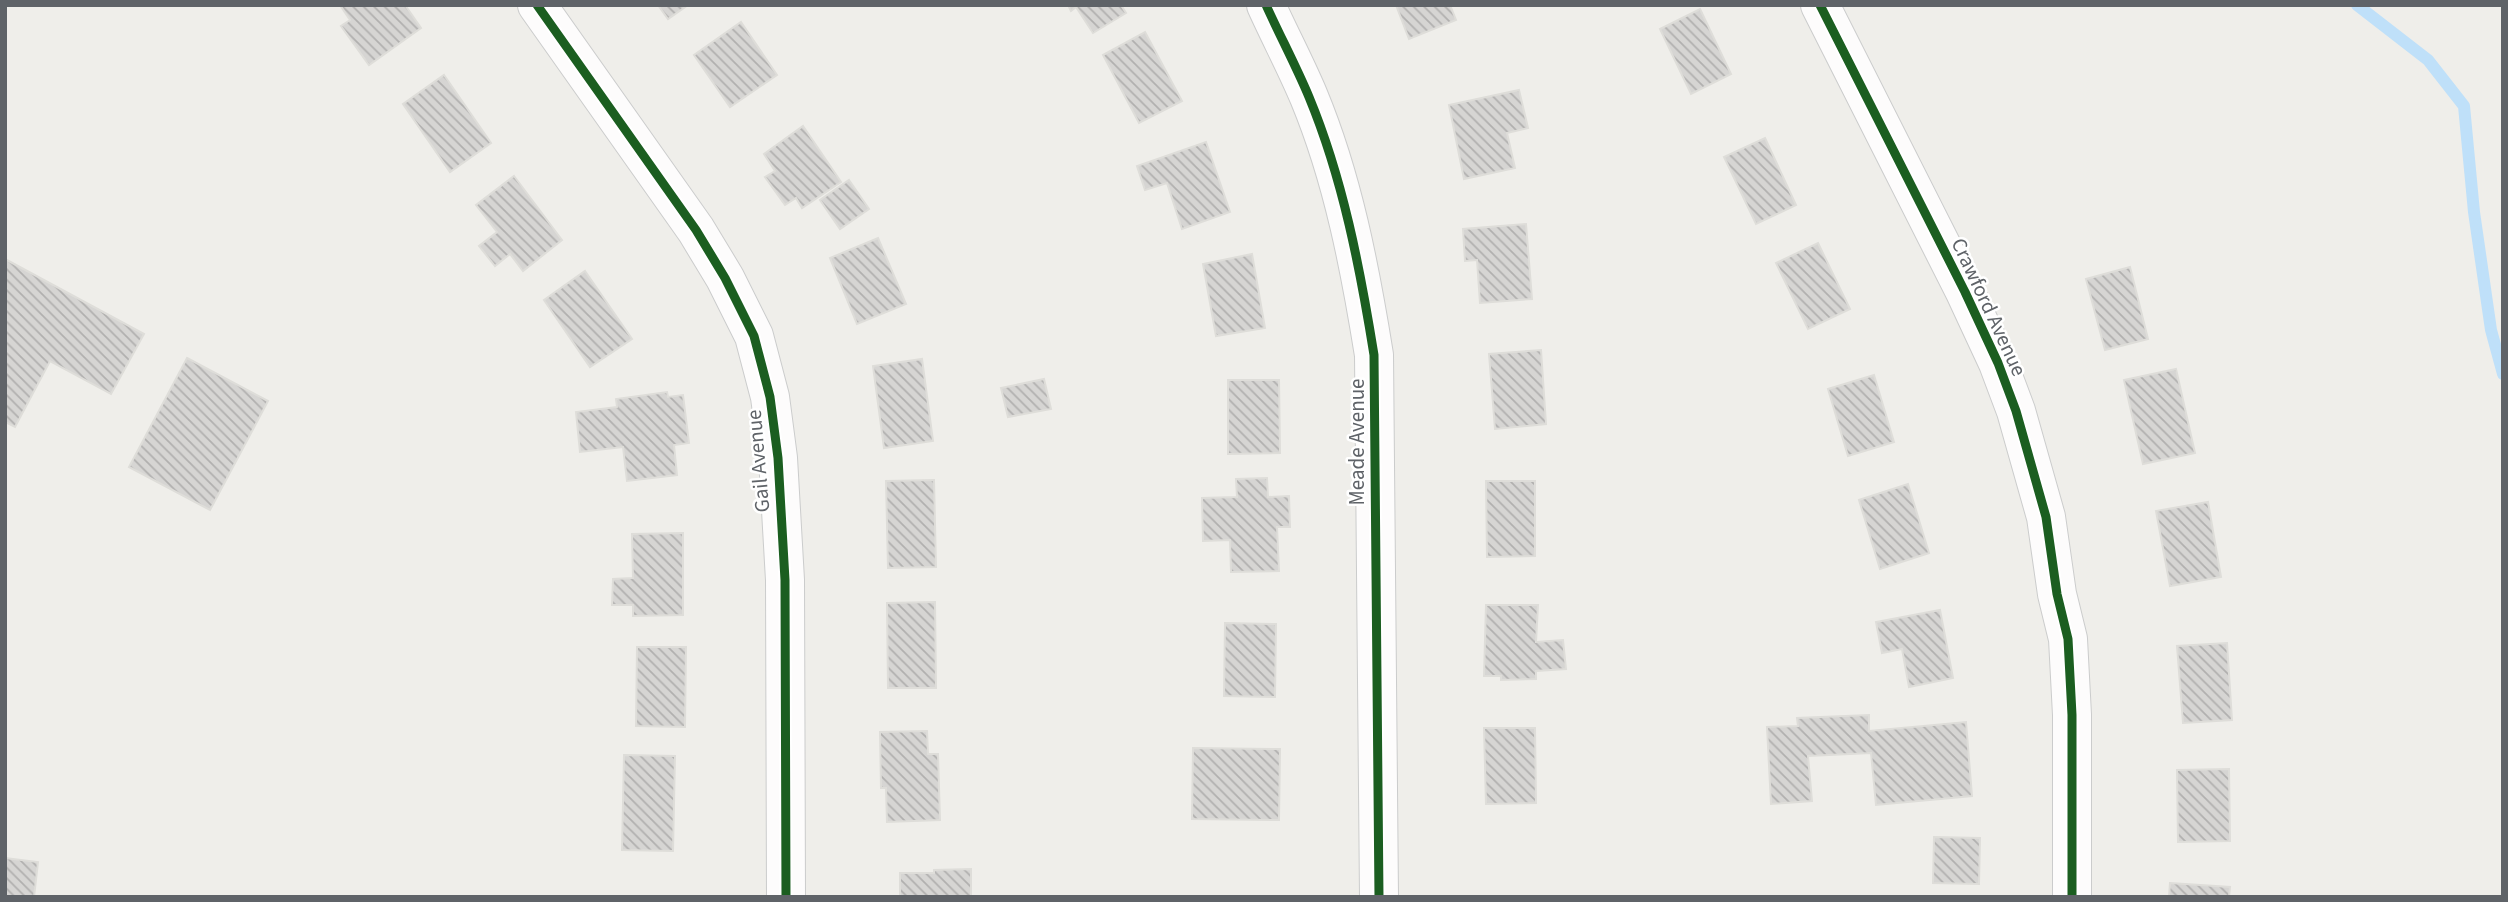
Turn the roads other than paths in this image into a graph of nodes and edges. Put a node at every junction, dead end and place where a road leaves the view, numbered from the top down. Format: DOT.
graph roads {
  1 [pos="537,5"];
  2 [pos="1266,5"];
  3 [pos="1820,5"];
  4 [pos="786,897"];
  5 [pos="1379,897"];
  6 [pos="2072,897"];
  1 -- 4 [label="street, Gail Avenue"];
  2 -- 5 [label="street, Meade Avenue"];
  3 -- 6 [label="street, Crawford Avenue"];
}
